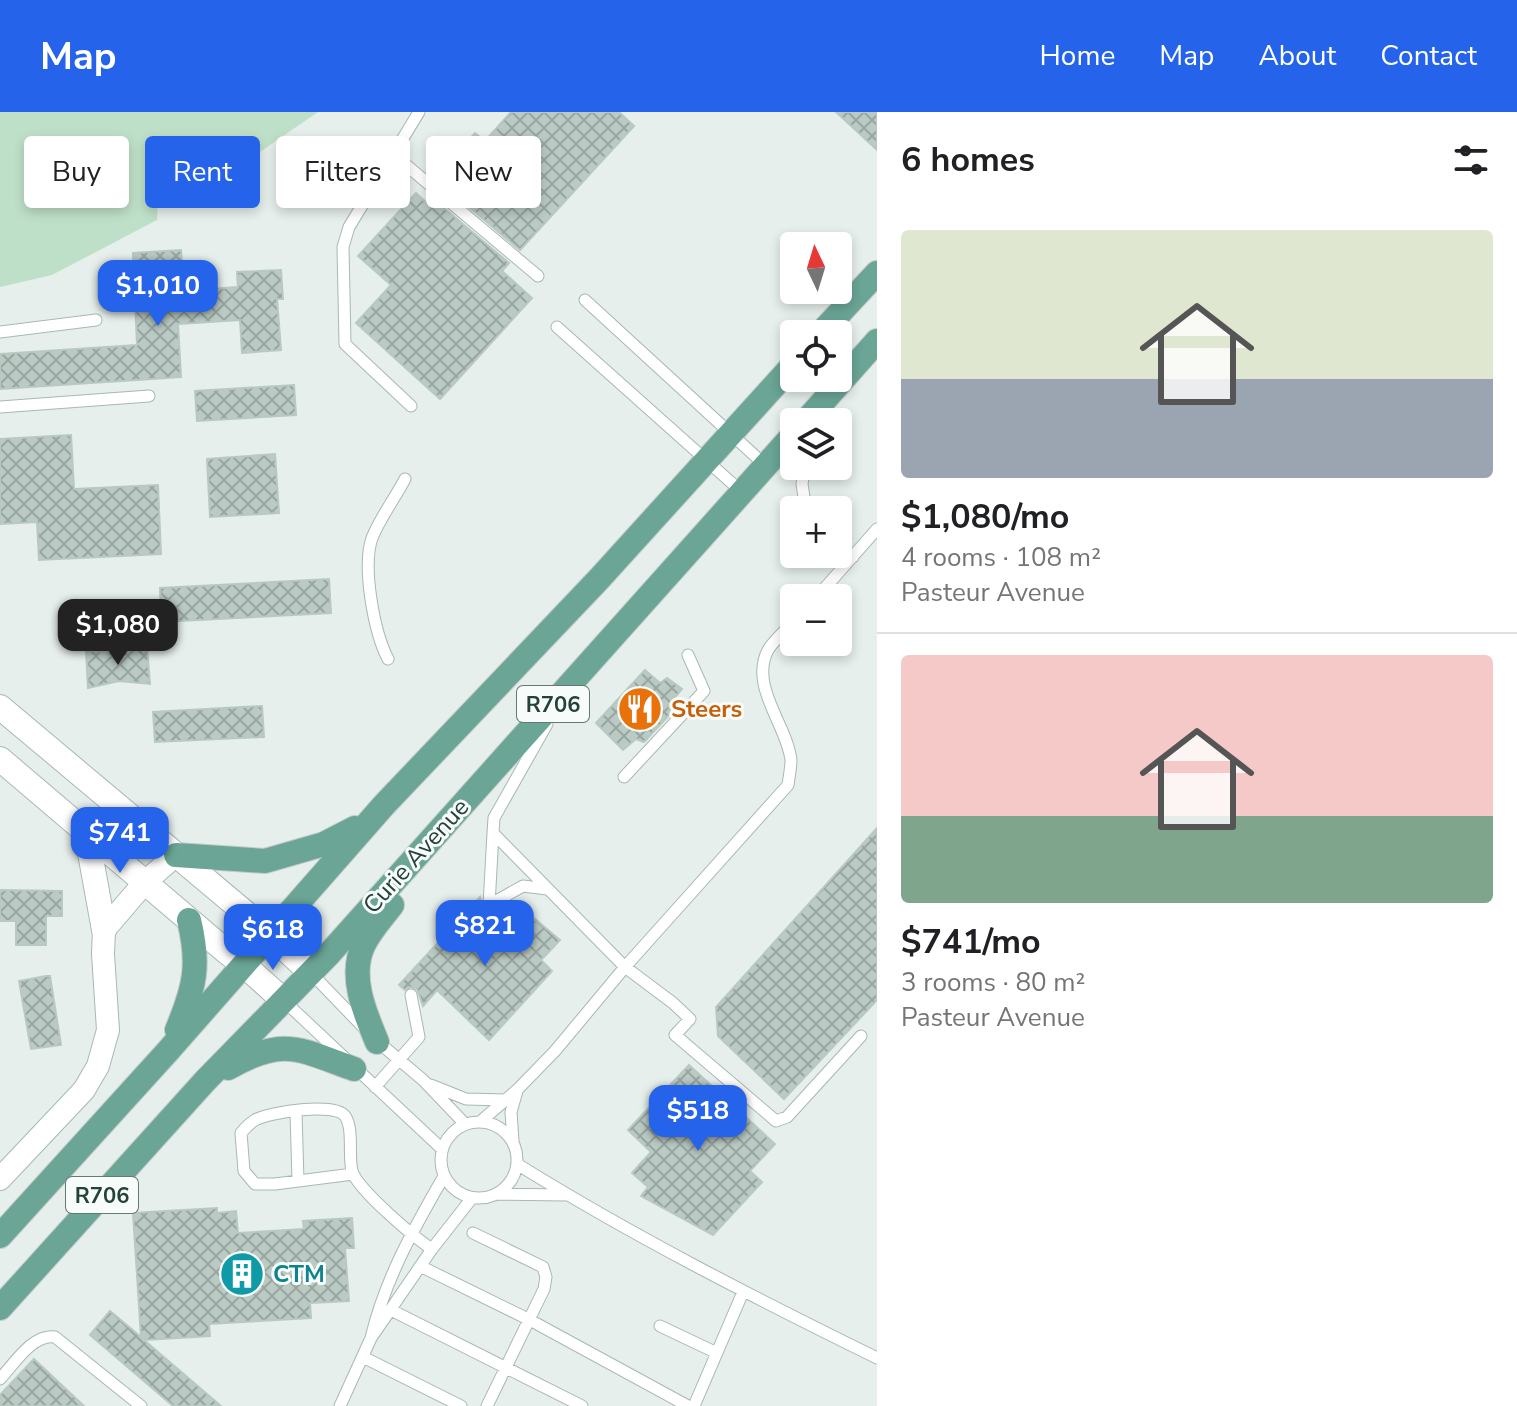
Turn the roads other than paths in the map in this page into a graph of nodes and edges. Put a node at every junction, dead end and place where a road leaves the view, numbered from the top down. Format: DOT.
graph roads {
  1 [pos="419,112"];
  2 [pos="404,136"];
  3 [pos="410,168"];
  4 [pos="361,208"];
  5 [pos="877,273"];
  6 [pos="538,276"];
  7 [pos="585,300"];
  8 [pos="96,320"];
  9 [pos="833,320"];
  10 [pos="557,327"];
  11 [pos="0,332"];
  12 [pos="877,341"];
  13 [pos="852,369"];
  14 [pos="780,380"];
  15 [pos="831,392"];
  16 [pos="149,396"];
  17 [pos="411,406"];
  18 [pos="0,407"];
  19 [pos="817,408"];
  20 [pos="732,435"];
  21 [pos="780,450"];
  22 [pos="707,462"];
  23 [pos="766,466"];
  24 [pos="405,479"];
  25 [pos="743,493"];
  26 [pos="877,529"];
  27 [pos="853,557"];
  28 [pos="829,584"];
  29 [pos="780,638"];
  30 [pos="688,655"];
  31 [pos="388,659"];
  32 [pos="564,691"];
  33 [pos="0,707"];
  34 [pos="0,759"];
  35 [pos="624,777"];
  36 [pos="384,805"];
  37 [pos="452,817"];
  38 [pos="86,831"];
  39 [pos="493,833"];
  40 [pos="176,855"];
  41 [pos="145,882"];
  42 [pos="548,889"];
  43 [pos="189,920"];
  44 [pos="104,930"];
  45 [pos="268,935"];
  46 [pos="243,964"];
  47 [pos="625,967"];
  48 [pos="310,972"];
  49 [pos="411,995"];
  50 [pos="283,1000"];
  51 [pos="861,1036"];
  52 [pos="377,1042"];
  53 [pos="168,1051"];
  54 [pos="399,1060"];
  55 [pos="354,1069"];
  56 [pos="423,1080"];
  57 [pos="205,1081"];
  58 [pos="375,1087"];
  59 [pos="517,1090"];
  60 [pos="506,1100"];
  61 [pos="296,1112"];
  62 [pos="480,1122"];
  63 [pos="465,1124"];
  64 [pos="513,1142"];
  65 [pos="442,1149"];
  66 [pos="517,1164"];
  67 [pos="353,1174"];
  68 [pos="444,1176"];
  69 [pos="0,1179"];
  70 [pos="298,1181"];
  71 [pos="496,1194"];
  72 [pos="567,1195"];
  73 [pos="472,1198"];
  74 [pos="473,1233"];
  75 [pos="410,1234"];
  76 [pos="0,1236"];
  77 [pos="432,1249"];
  78 [pos="422,1267"];
  79 [pos="743,1292"];
  80 [pos="0,1308"];
  81 [pos="391,1310"];
  82 [pos="528,1319"];
  83 [pos="660,1326"];
  84 [pos="371,1338"];
  85 [pos="717,1353"];
  86 [pos="363,1357"];
  87 [pos="877,1358"];
  88 [pos="505,1368"];
  89 [pos="0,1379"];
  90 [pos="141,1406"];
  91 [pos="340,1406"];
  92 [pos="461,1406"];
  93 [pos="487,1406"];
  94 [pos="582,1406"];
  95 [pos="691,1406"];
  1 -- 2 [label="lane"];
  3 -- 6 [label="lane"];
  4 -- 17 [label="lane"];
  5 -- 9 [label="main road"];
  7 -- 20 [label="lane"];
  8 -- 11 [label="lane"];
  10 -- 22 [label="lane"];
  12 -- 13 [label="main road"];
  14 -- 20 [label="main road, R706"];
  15 -- 19 [label="main road"];
  16 -- 18 [label="lane"];
  20 -- 22 [label="main road, R706"];
  20 -- 23 [label="lane"];
  21 -- 23 [label="main road, Curie Avenue / R706"];
  22 -- 25 [label="lane"];
  22 -- 36 [label="main road, R706"];
  23 -- 25 [label="main road, Curie Avenue / R706"];
  24 -- 31 [label="lane"];
  25 -- 32 [label="main road, Curie Avenue / R706"];
  26 -- 27 [label="lane"];
  27 -- 28 [label="lane"];
  29 -- 47 [label="lane"];
  30 -- 35 [label="lane"];
  32 -- 37 [label="main road, Curie Avenue / R706"];
  32 -- 39 [label="lane"];
  33 -- 40 [label="street"];
  34 -- 38 [label="street"];
  36 -- 40 [label="main road"];
  36 -- 45 [label="main road, R706"];
  37 -- 48 [label="main road, Curie Avenue / R706"];
  37 -- 52 [label="main road"];
  38 -- 41 [label="street"];
  38 -- 44 [label="street"];
  39 -- 42 [label="lane"];
  39 -- 42 [label="lane"];
  40 -- 41 [label="street"];
  40 -- 45 [label="street"];
  41 -- 43 [label="street"];
  41 -- 44 [label="street"];
  42 -- 47 [label="lane"];
  43 -- 46 [label="street"];
  43 -- 53 [label="main road"];
  44 -- 69 [label="street"];
  45 -- 46 [label="main road, R706"];
  45 -- 48 [label="street"];
  46 -- 50 [label="street"];
  46 -- 53 [label="main road, R706"];
  47 -- 51 [label="lane"];
  47 -- 59 [label="lane"];
  48 -- 50 [label="main road, Curie Avenue / R706"];
  48 -- 52 [label="lane"];
  49 -- 54 [label="lane"];
  50 -- 55 [label="lane"];
  50 -- 57 [label="main road, Curie Avenue / R706"];
  52 -- 54 [label="lane"];
  53 -- 76 [label="main road, R706"];
  54 -- 56 [label="lane"];
  54 -- 58 [label="lane"];
  55 -- 57 [label="main road"];
  55 -- 58 [label="lane"];
  56 -- 60 [label="lane"];
  56 -- 63 [label="lane"];
  57 -- 80 [label="main road, Curie Avenue / R706"];
  58 -- 65 [label="lane"];
  59 -- 60 [label="lane"];
  59 -- 64 [label="lane"];
  60 -- 62 [label="lane"];
  61 -- 67 [label="lane"];
  61 -- 70 [label="lane"];
  61 -- 70 [label="lane"];
  62 -- 63 [label="lane"];
  62 -- 64 [label="lane"];
  63 -- 65 [label="lane"];
  64 -- 66 [label="lane"];
  65 -- 68 [label="lane"];
  66 -- 71 [label="lane"];
  66 -- 72 [label="lane"];
  67 -- 70 [label="lane"];
  67 -- 75 [label="lane"];
  68 -- 73 [label="lane"];
  68 -- 75 [label="lane"];
  71 -- 72 [label="lane"];
  71 -- 73 [label="lane"];
  72 -- 79 [label="lane"];
  73 -- 77 [label="lane"];
  74 -- 82 [label="lane"];
  75 -- 77 [label="lane"];
  75 -- 84 [label="lane"];
  77 -- 78 [label="lane"];
  78 -- 81 [label="lane"];
  78 -- 82 [label="lane"];
  79 -- 85 [label="lane"];
  79 -- 87 [label="lane"];
  81 -- 84 [label="lane"];
  81 -- 88 [label="lane"];
  82 -- 88 [label="lane"];
  82 -- 95 [label="lane"];
  83 -- 85 [label="lane"];
  84 -- 86 [label="lane"];
  85 -- 95 [label="lane"];
  86 -- 91 [label="lane"];
  86 -- 92 [label="lane"];
  88 -- 93 [label="lane"];
  88 -- 94 [label="lane"];
  89 -- 90 [label="lane"];
}
